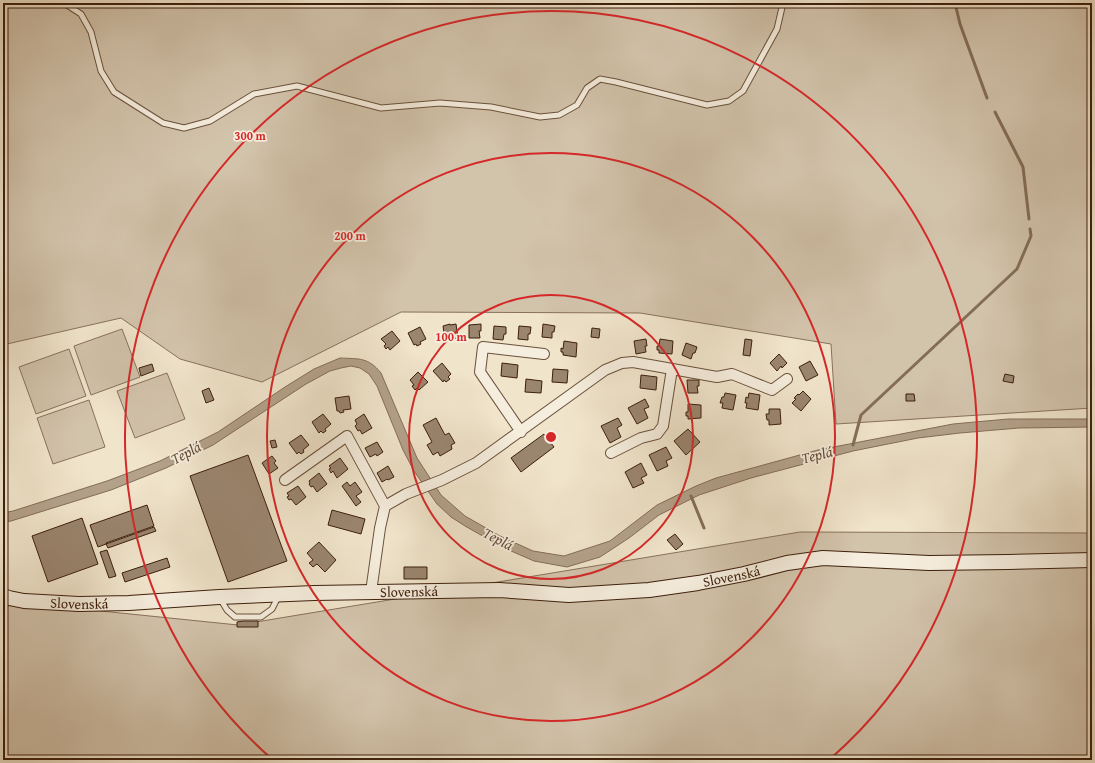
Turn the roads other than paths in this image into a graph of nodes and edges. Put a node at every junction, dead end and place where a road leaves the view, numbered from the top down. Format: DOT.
graph roads {
  1 [pos="64,3"];
  2 [pos="783,3"];
  3 [pos="544,354"];
  4 [pos="672,369"];
  5 [pos="787,379"];
  6 [pos="520,432"];
  7 [pos="612,453"];
  8 [pos="285,480"];
  9 [pos="385,506"];
  10 [pos="1092,560"];
  11 [pos="371,592"];
  12 [pos="280,594"];
  13 [pos="3,596"];
  14 [pos="219,597"];
  1 -- 2 [label="lane"];
  3 -- 6 [label="street"];
  4 -- 5 [label="street"];
  4 -- 6 [label="street"];
  4 -- 7 [label="street"];
  6 -- 9 [label="street"];
  8 -- 9 [label="street"];
  9 -- 11 [label="street, Slovenská"];
  10 -- 11 [label="street, Slovenská"];
  11 -- 12 [label="street, Slovenská"];
  12 -- 14 [label="street, Slovenská"];
  12 -- 14 [label="lane"];
  13 -- 14 [label="street, Slovenská"];
}
